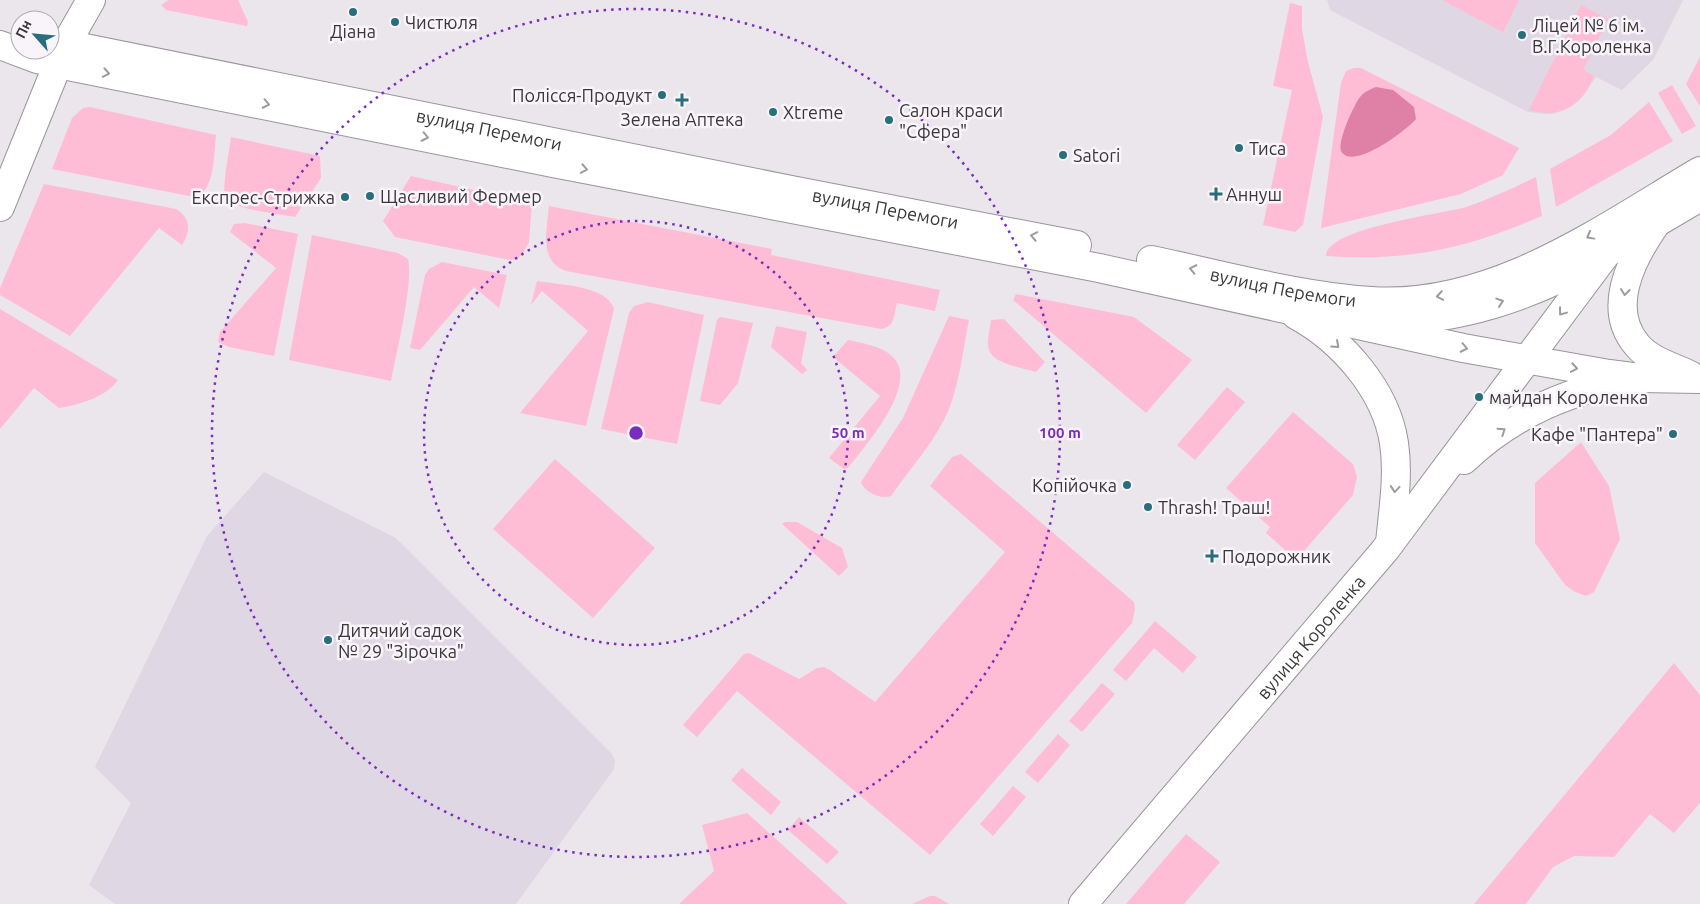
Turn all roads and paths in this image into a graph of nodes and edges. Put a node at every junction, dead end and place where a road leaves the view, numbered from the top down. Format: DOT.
graph roads {
  1 [pos="91,0"];
  2 [pos="60,46"];
  3 [pos="60,49"];
  4 [pos="60,49"];
  5 [pos="54,60"];
  6 [pos="1697,181"];
  7 [pos="0,207"];
  8 [pos="1654,224"];
  9 [pos="1606,254"];
  10 [pos="1281,308"];
  11 [pos="1331,318"];
  12 [pos="1526,360"];
  13 [pos="1640,378"];
  14 [pos="1698,379"];
  15 [pos="1425,497"];
  16 [pos="1390,543"];
  17 [pos="1083,904"];
  1 -- 2 [label="main road"];
  6 -- 3 [label="main road, вулиця Перемоги, one-way"];
  4 -- 10 [label="main road, вулиця Перемоги, one-way"];
  5 -- 7 [label="main road"];
  6 -- 8 [label="main road"];
  6 -- 9 [label="main road"];
  8 -- 9 [label="main road, вулиця Перемоги"];
  8 -- 14 [label="main road, one-way"];
  11 -- 9 [label="main road, вулиця Перемоги, one-way"];
  9 -- 12 [label="main road, one-way"];
  10 -- 11 [label="main road"];
  10 -- 16 [label="main road, one-way"];
  11 -- 12 [label="main road, one-way"];
  12 -- 13 [label="main road, one-way"];
  12 -- 15 [label="main road, вулиця Короленка"];
  13 -- 14 [label="main road"];
  15 -- 13 [label="main road, one-way"];
  15 -- 16 [label="main road, вулиця Короленка"];
  16 -- 17 [label="main road, вулиця Короленка"];
}
